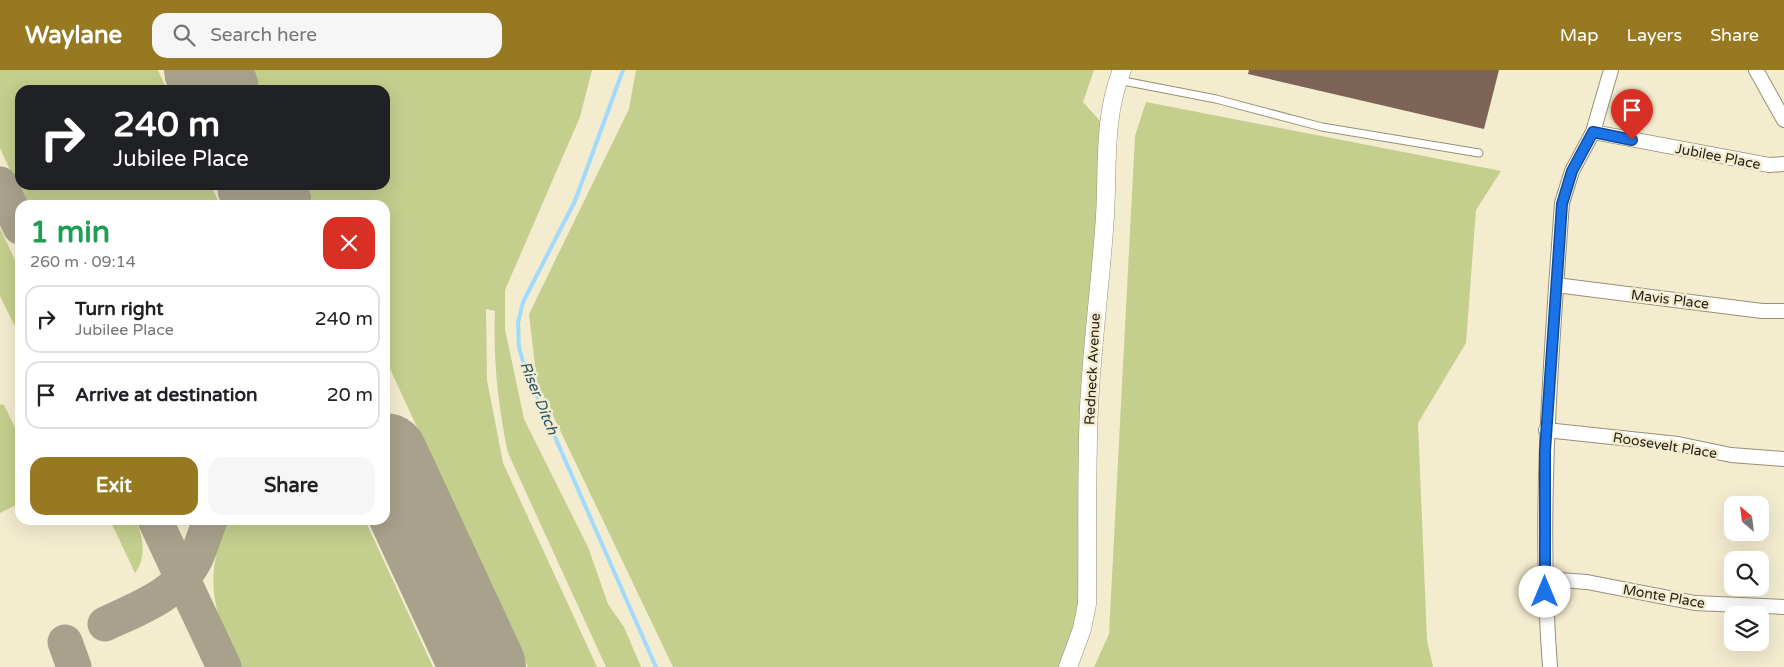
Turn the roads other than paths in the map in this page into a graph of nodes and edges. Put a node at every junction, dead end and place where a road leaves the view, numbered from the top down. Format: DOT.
graph roads {
  1 [pos="1611,70"];
  2 [pos="1756,70"];
  3 [pos="1120,75"];
  4 [pos="1784,120"];
  5 [pos="1593,132"];
  6 [pos="1479,154"];
  7 [pos="1784,164"];
  8 [pos="1556,285"];
  9 [pos="1784,311"];
  10 [pos="1546,430"];
  11 [pos="1784,459"];
  12 [pos="1545,579"];
  13 [pos="1784,607"];
  14 [pos="1068,667"];
  15 [pos="1550,667"];
  1 -- 5 [label="street"];
  2 -- 4 [label="street"];
  3 -- 6 [label="lane"];
  3 -- 14 [label="street, Redneck Avenue"];
  5 -- 7 [label="street, Jubilee Place"];
  5 -- 8 [label="street"];
  8 -- 9 [label="street, Mavis Place"];
  8 -- 10 [label="street"];
  10 -- 11 [label="street, Roosevelt Place"];
  10 -- 12 [label="street"];
  12 -- 13 [label="street, Monte Place"];
  12 -- 15 [label="street"];
}
